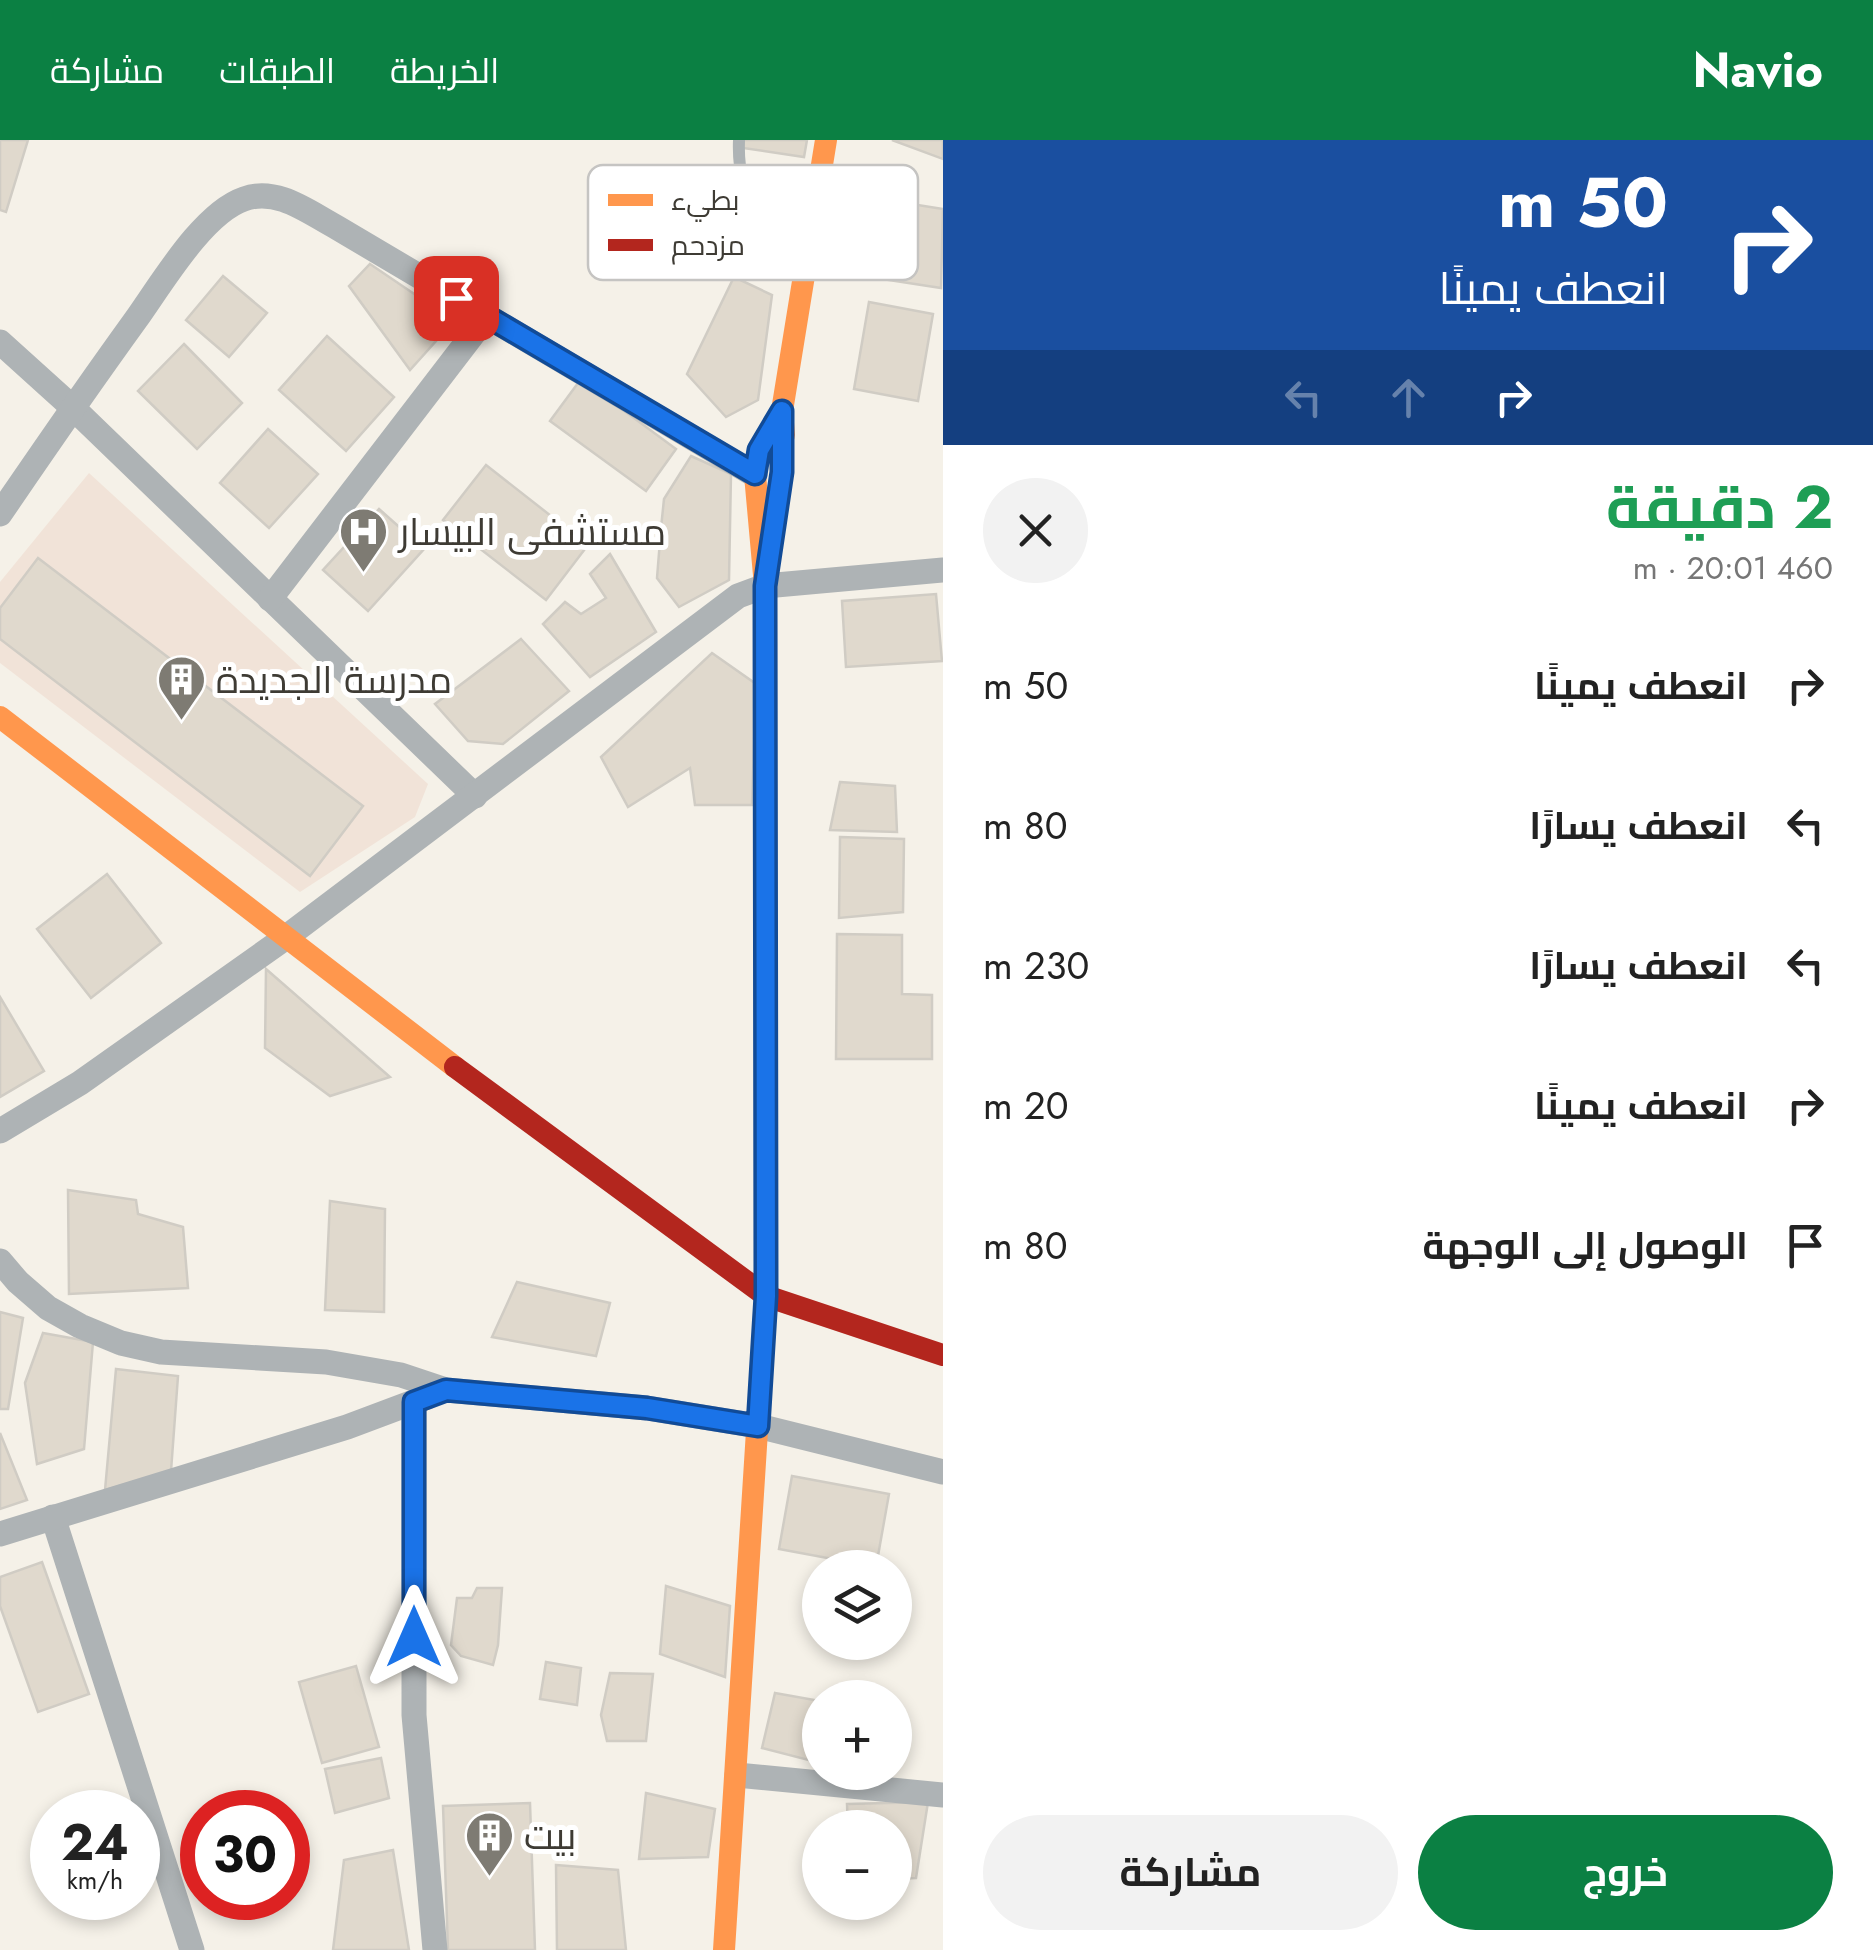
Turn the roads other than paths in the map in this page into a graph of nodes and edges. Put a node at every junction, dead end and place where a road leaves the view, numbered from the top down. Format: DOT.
graph roads {
  1 [pos="739,140"];
  2 [pos="826,140"];
  3 [pos="738,165"];
  4 [pos="822,165"];
  5 [pos="803,280"];
  6 [pos="487,316"];
  7 [pos="0,342"];
  8 [pos="72,407"];
  9 [pos="782,411"];
  10 [pos="783,459"];
  11 [pos="755,474"];
  12 [pos="779,491"];
  13 [pos="0,514"];
  14 [pos="943,570"];
  15 [pos="765,586"];
  16 [pos="270,598"];
  17 [pos="0,716"];
  18 [pos="474,796"];
  19 [pos="284,938"];
  20 [pos="0,1131"];
  21 [pos="0,1261"];
  22 [pos="766,1296"];
  23 [pos="943,1354"];
  24 [pos="446,1390"];
  25 [pos="414,1402"];
  26 [pos="758,1426"];
  27 [pos="943,1472"];
  28 [pos="54,1517"];
  29 [pos="0,1534"];
  30 [pos="738,1775"];
  31 [pos="943,1796"];
  32 [pos="192,1950"];
  33 [pos="435,1950"];
  34 [pos="724,1950"];
  1 -- 3 [label="lane"];
  2 -- 4 [label="street"];
  5 -- 9 [label="street"];
  6 -- 8 [label="street"];
  6 -- 11 [label="street"];
  6 -- 16 [label="street"];
  7 -- 8 [label="street"];
  8 -- 13 [label="street"];
  8 -- 16 [label="street"];
  9 -- 10 [label="street"];
  9 -- 11 [label="street"];
  11 -- 15 [label="street"];
  12 -- 15 [label="street"];
  14 -- 15 [label="street"];
  15 -- 18 [label="street"];
  15 -- 22 [label="street"];
  16 -- 18 [label="street"];
  17 -- 19 [label="street"];
  18 -- 19 [label="street"];
  19 -- 20 [label="street"];
  19 -- 22 [label="street"];
  21 -- 24 [label="street"];
  22 -- 23 [label="street"];
  22 -- 26 [label="street"];
  24 -- 25 [label="street"];
  24 -- 26 [label="street"];
  25 -- 28 [label="street"];
  25 -- 33 [label="street"];
  26 -- 27 [label="street"];
  26 -- 30 [label="street"];
  28 -- 29 [label="street"];
  28 -- 32 [label="street"];
  30 -- 31 [label="street"];
  30 -- 34 [label="street"];
}
